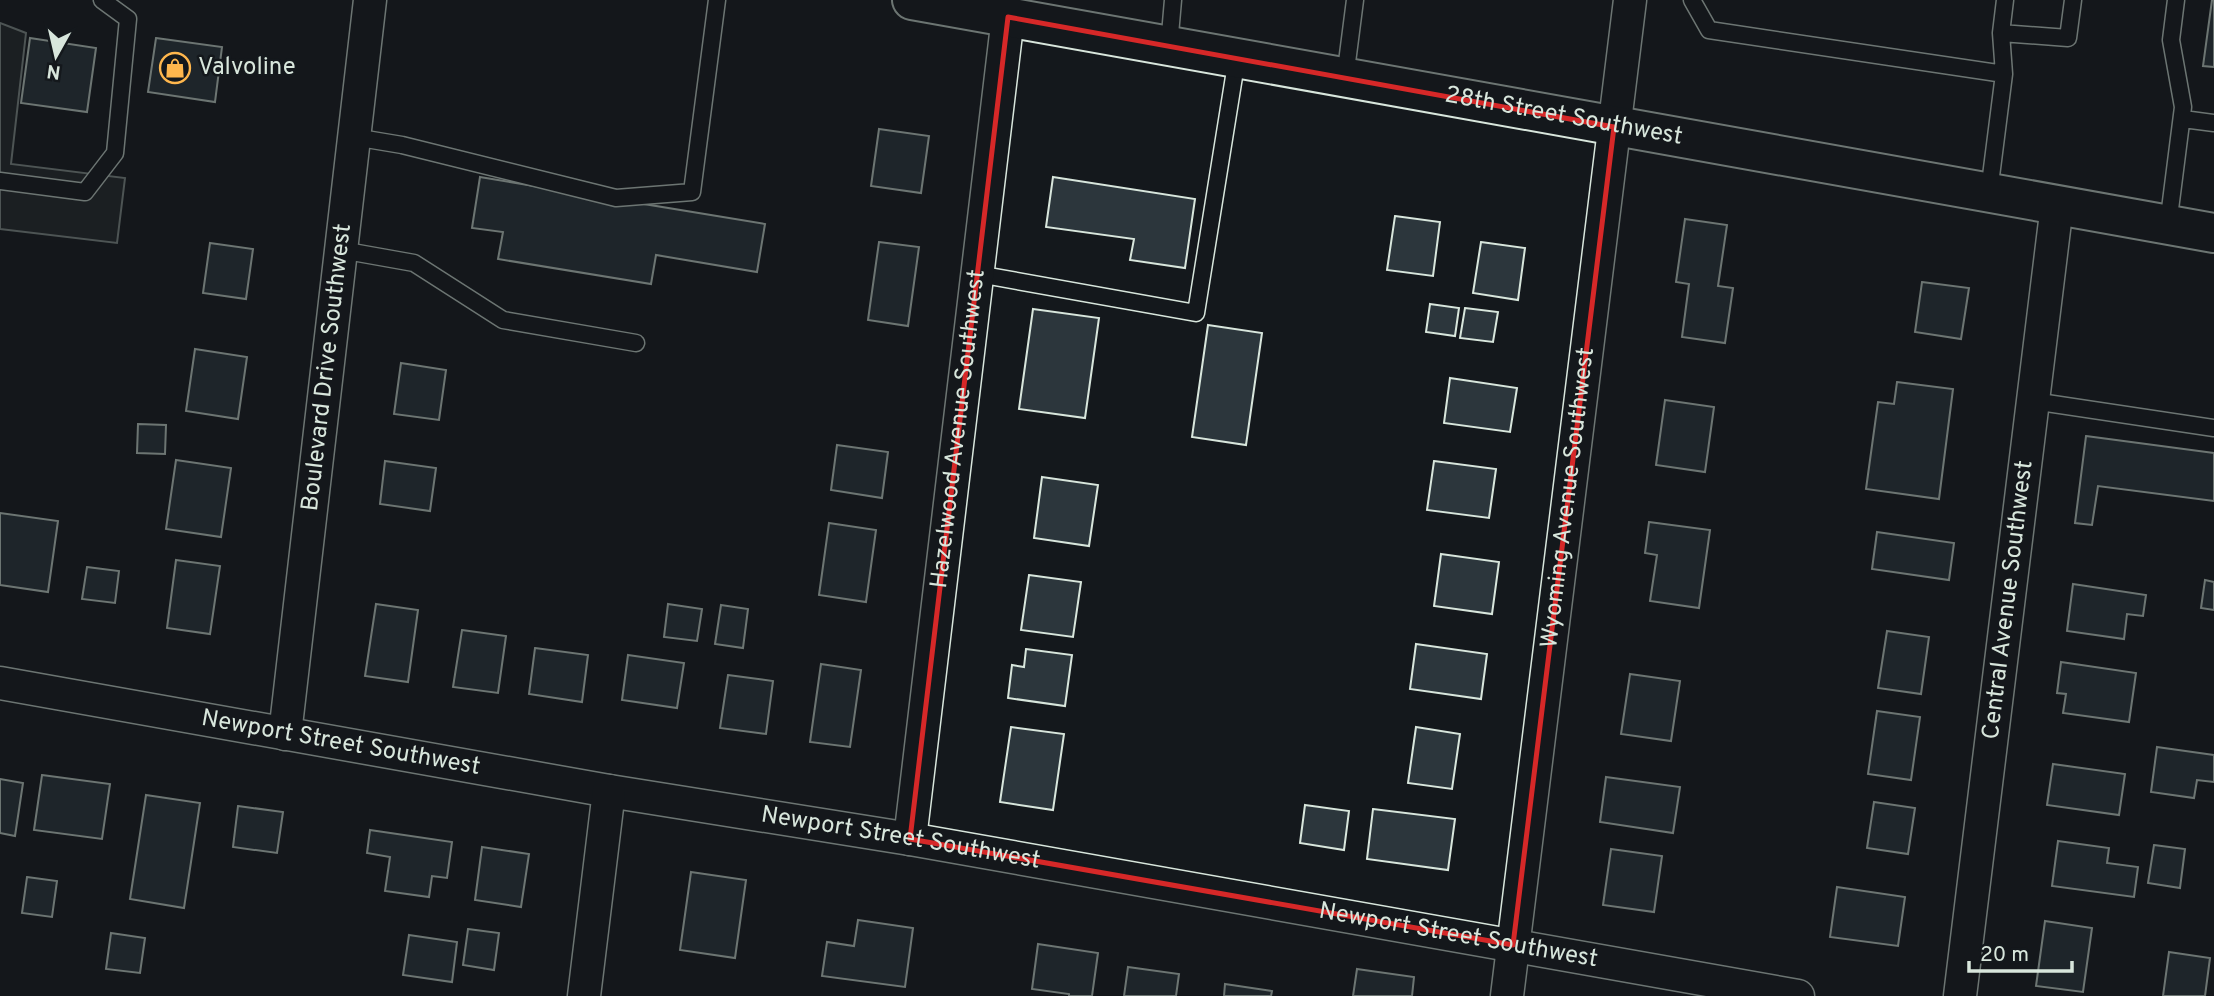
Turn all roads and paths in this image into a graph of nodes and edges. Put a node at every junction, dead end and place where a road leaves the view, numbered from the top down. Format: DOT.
graph roads {
  1 [pos="102,0"];
  2 [pos="370,0"];
  3 [pos="717,0"];
  4 [pos="1173,0"];
  5 [pos="1355,0"];
  6 [pos="1630,0"];
  7 [pos="1692,0"];
  8 [pos="2005,0"];
  9 [pos="2073,0"];
  10 [pos="2176,0"];
  11 [pos="929,2"];
  12 [pos="1031,17"];
  13 [pos="2001,33"];
  14 [pos="1169,46"];
  15 [pos="1237,58"];
  16 [pos="2004,74"];
  17 [pos="1345,78"];
  18 [pos="2183,119"];
  19 [pos="2214,123"];
  20 [pos="1614,127"];
  21 [pos="354,137"];
  22 [pos="0,181"];
  23 [pos="1989,193"];
  24 [pos="2057,205"];
  25 [pos="2168,225"];
  26 [pos="2214,233"];
  27 [pos="341,250"];
  28 [pos="978,274"];
  29 [pos="636,343"];
  30 [pos="2033,401"];
  31 [pos="2214,428"];
  32 [pos="0,683"];
  33 [pos="285,734"];
  34 [pos="609,791"];
  35 [pos="910,839"];
  36 [pos="1513,945"];
  37 [pos="584,996"];
  38 [pos="1507,996"];
  39 [pos="1798,996"];
  40 [pos="1960,996"];
  1 -- 22 [label="lane"];
  2 -- 21 [label="street, Boulevard Drive Southwest"];
  3 -- 21 [label="lane"];
  4 -- 14 [label="lane"];
  5 -- 17 [label="lane"];
  6 -- 20 [label="street, Wyoming Avenue Southwest"];
  7 -- 16 [label="lane"];
  8 -- 13 [label="lane"];
  9 -- 13 [label="lane"];
  10 -- 18 [label="lane"];
  11 -- 12 [label="main road, 28th Street Southwest"];
  12 -- 14 [label="main road, 28th Street Southwest"];
  12 -- 28 [label="street, Hazelwood Avenue Southwest"];
  13 -- 16 [label="lane"];
  14 -- 15 [label="main road, 28th Street Southwest"];
  15 -- 17 [label="main road, 28th Street Southwest"];
  15 -- 28 [label="lane"];
  16 -- 23 [label="lane"];
  17 -- 20 [label="main road, 28th Street Southwest"];
  18 -- 19 [label="lane"];
  18 -- 25 [label="lane"];
  20 -- 23 [label="main road, 28th Street Southwest"];
  20 -- 36 [label="street, Wyoming Avenue Southwest"];
  21 -- 27 [label="street, Boulevard Drive Southwest"];
  23 -- 24 [label="main road, 28th Street Southwest"];
  24 -- 25 [label="main road, 28th Street Southwest"];
  24 -- 30 [label="street, Central Avenue Southwest"];
  25 -- 26 [label="main road, 28th Street Southwest"];
  27 -- 29 [label="lane"];
  27 -- 33 [label="street, Boulevard Drive Southwest"];
  28 -- 35 [label="street, Hazelwood Avenue Southwest"];
  30 -- 31 [label="lane"];
  30 -- 40 [label="street, Central Avenue Southwest"];
  32 -- 33 [label="street, Newport Street Southwest"];
  33 -- 34 [label="street, Newport Street Southwest"];
  34 -- 35 [label="street, Newport Street Southwest"];
  34 -- 37 [label="street"];
  35 -- 36 [label="street, Newport Street Southwest"];
  36 -- 38 [label="street, Wyoming Avenue Southwest"];
  36 -- 39 [label="street, Newport Street Southwest"];
}
